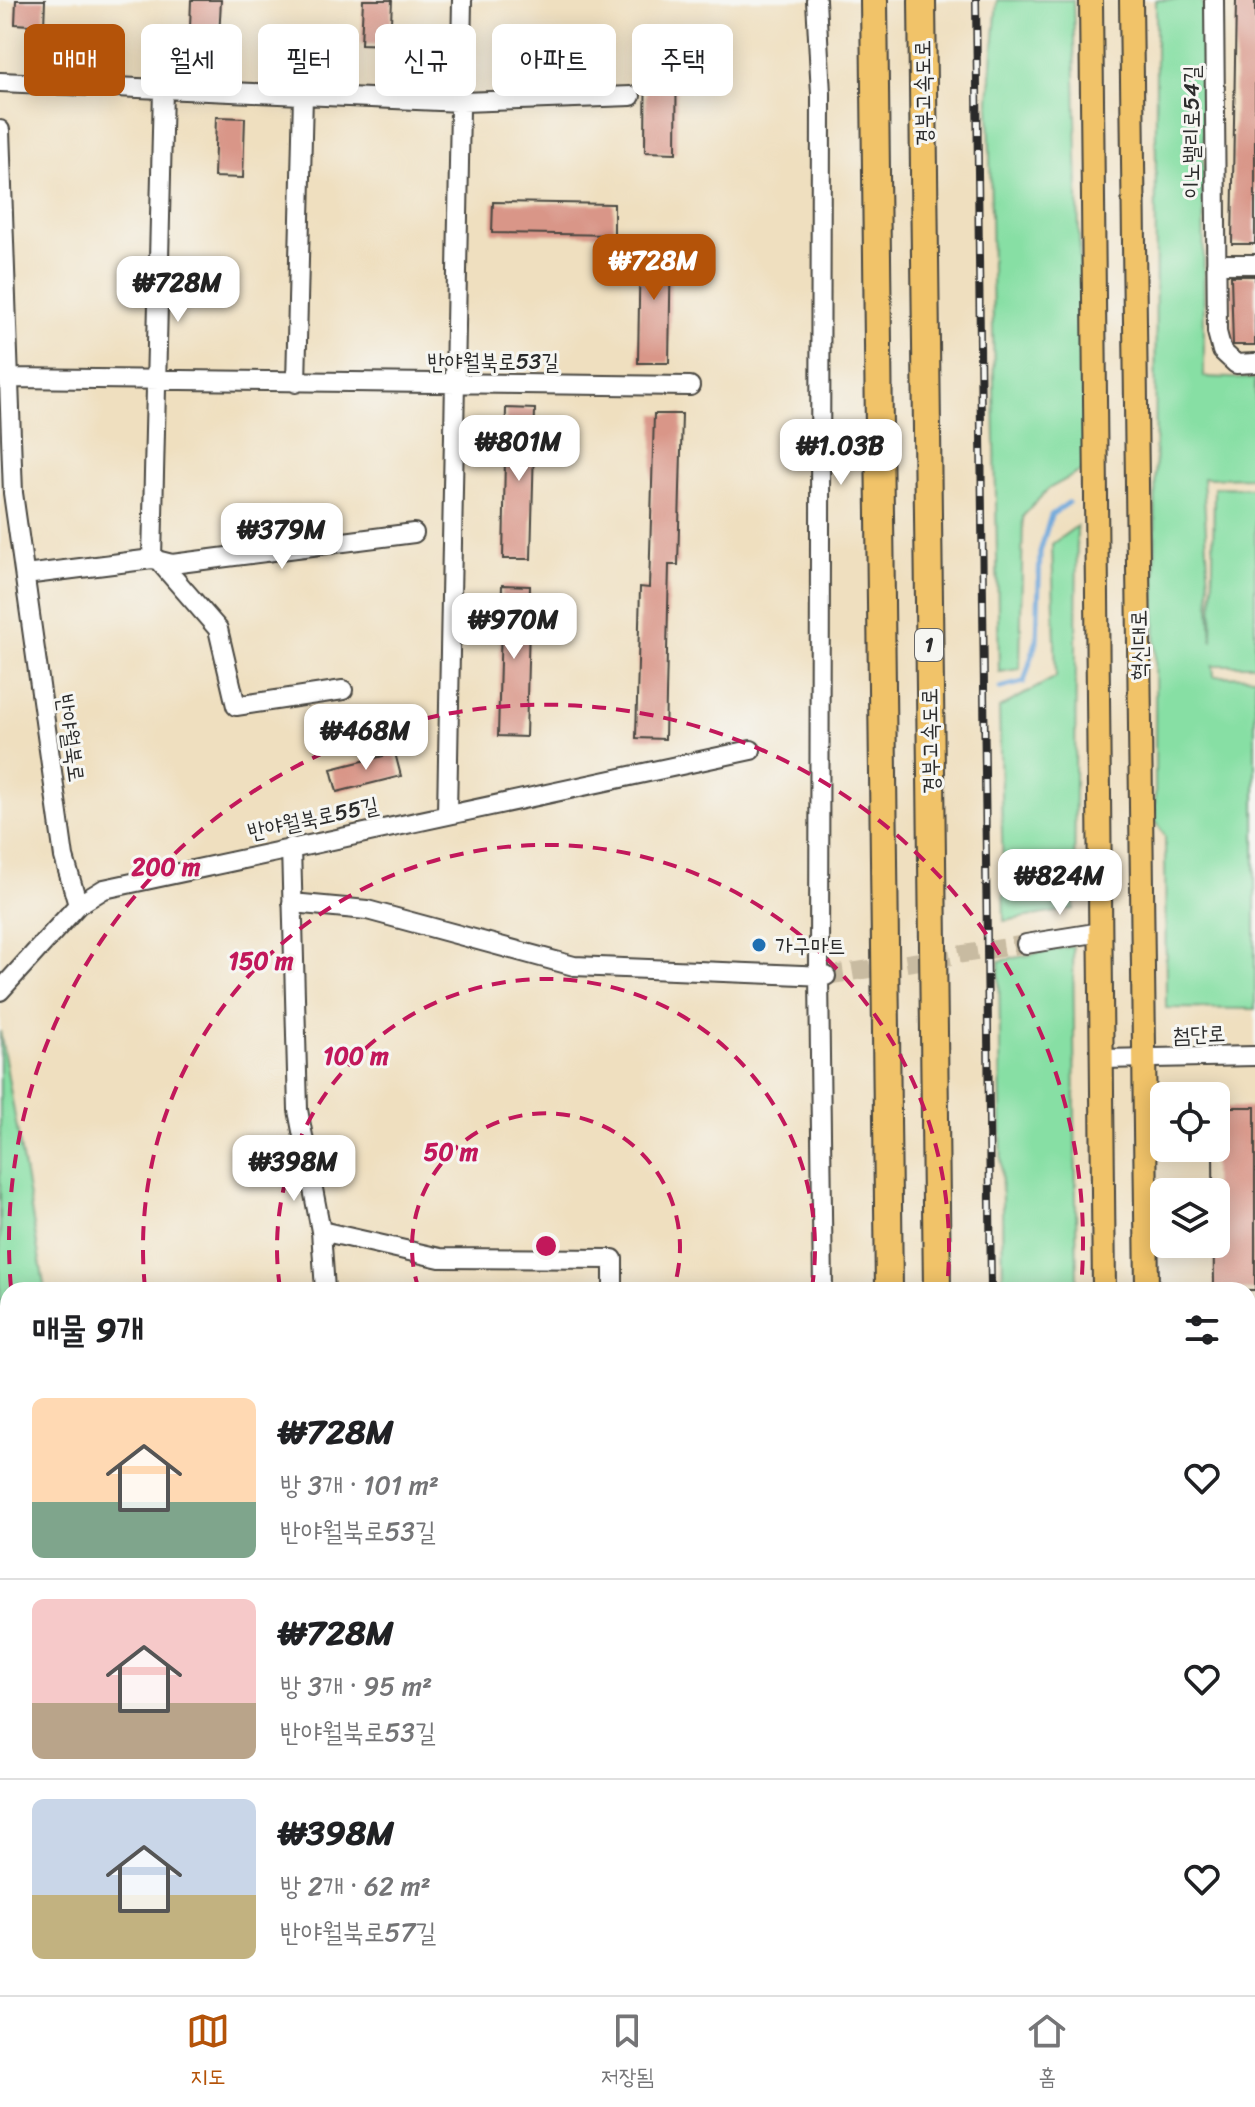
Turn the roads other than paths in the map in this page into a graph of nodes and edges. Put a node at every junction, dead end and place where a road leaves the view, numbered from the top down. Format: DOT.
graph roads {
  1 [pos="462,0"];
  2 [pos="816,0"];
  3 [pos="874,0"];
  4 [pos="922,0"];
  5 [pos="1091,0"];
  6 [pos="1131,0"];
  7 [pos="1214,0"];
  8 [pos="0,82"];
  9 [pos="141,88"];
  10 [pos="163,96"];
  11 [pos="303,96"];
  12 [pos="326,96"];
  13 [pos="631,96"];
  14 [pos="462,102"];
  15 [pos="0,130"];
  16 [pos="1216,264"];
  17 [pos="1255,264"];
  18 [pos="1255,363"];
  19 [pos="12,378"];
  20 [pos="156,380"];
  21 [pos="296,383"];
  22 [pos="456,385"];
  23 [pos="690,386"];
  24 [pos="414,533"];
  25 [pos="155,559"];
  26 [pos="25,575"];
  27 [pos="343,690"];
  28 [pos="751,750"];
  29 [pos="447,814"];
  30 [pos="291,847"];
  31 [pos="292,903"];
  32 [pos="78,905"];
  33 [pos="1101,932"];
  34 [pos="1026,944"];
  35 [pos="823,976"];
  36 [pos="0,991"];
  37 [pos="1255,1056"];
  38 [pos="1102,1059"];
  39 [pos="1145,1059"];
  40 [pos="321,1231"];
  41 [pos="324,1282"];
  42 [pos="613,1282"];
  43 [pos="823,1282"];
  44 [pos="889,1282"];
  45 [pos="937,1282"];
  46 [pos="1104,1282"];
  47 [pos="1147,1282"];
  1 -- 14 [label="street"];
  2 -- 35 [label="street"];
  3 -- 44 [label="highway"];
  4 -- 45 [label="highway, 경부고속도로 / 1"];
  5 -- 33 [label="main road"];
  6 -- 39 [label="main road, 혁신대로"];
  7 -- 16 [label="street, 이노밸리로54길"];
  8 -- 9 [label="street"];
  10 -- 20 [label="street"];
  11 -- 21 [label="street"];
  12 -- 14 [label="street"];
  13 -- 14 [label="street"];
  14 -- 22 [label="street"];
  15 -- 19 [label="street, 반야월북로"];
  16 -- 17 [label="street"];
  16 -- 18 [label="street, 이노밸리로54길"];
  19 -- 20 [label="street, 반야월북로53길"];
  19 -- 26 [label="street, 반야월북로"];
  20 -- 21 [label="street, 반야월북로53길"];
  20 -- 25 [label="street"];
  21 -- 22 [label="street, 반야월북로53길"];
  22 -- 23 [label="street, 반야월북로53길"];
  22 -- 29 [label="street"];
  24 -- 25 [label="street"];
  25 -- 26 [label="street"];
  25 -- 27 [label="street"];
  26 -- 32 [label="street, 반야월북로"];
  28 -- 29 [label="street, 반야월북로55길"];
  29 -- 30 [label="street, 반야월북로55길"];
  30 -- 31 [label="street"];
  30 -- 32 [label="street, 반야월북로55길"];
  31 -- 35 [label="street"];
  31 -- 40 [label="street"];
  32 -- 36 [label="street, 반야월북로55길"];
  33 -- 34 [label="street"];
  33 -- 38 [label="main road"];
  35 -- 43 [label="street"];
  37 -- 39 [label="street, 첨단로"];
  38 -- 39 [label="street, 첨단로"];
  38 -- 46 [label="main road"];
  39 -- 47 [label="main road, 혁신대로"];
  40 -- 41 [label="street"];
  40 -- 42 [label="street"];
}
